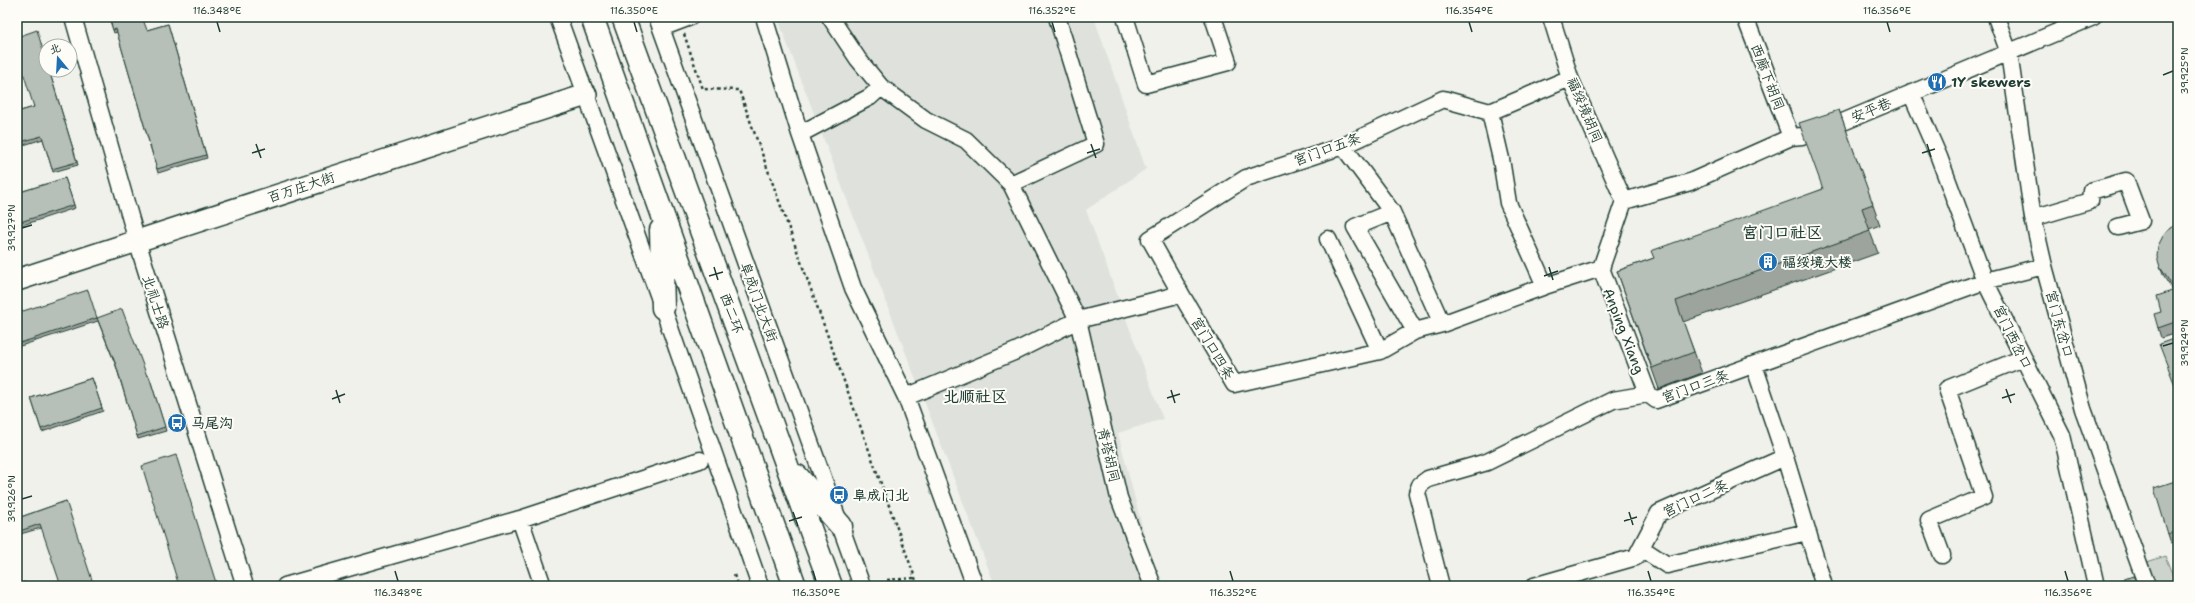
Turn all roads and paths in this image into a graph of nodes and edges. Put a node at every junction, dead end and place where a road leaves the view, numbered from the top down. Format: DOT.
graph roads {
  1 [pos="73,17"];
  2 [pos="558,17"];
  3 [pos="592,17"];
  4 [pos="624,17"];
  5 [pos="764,17"];
  6 [pos="830,17"];
  7 [pos="1057,17"];
  8 [pos="1125,17"];
  9 [pos="1213,17"];
  10 [pos="1551,17"];
  11 [pos="1745,17"];
  12 [pos="1996,17"];
  13 [pos="2092,17"];
  14 [pos="685,19"];
  15 [pos="658,23"];
  16 [pos="2009,53"];
  17 [pos="1570,78"];
  18 [pos="881,87"];
  19 [pos="1911,93"];
  20 [pos="586,95"];
  21 [pos="1490,112"];
  22 [pos="800,134"];
  23 [pos="1791,137"];
  24 [pos="1343,146"];
  25 [pos="1011,184"];
  26 [pos="1624,201"];
  27 [pos="660,211"];
  28 [pos="1392,212"];
  29 [pos="2033,218"];
  30 [pos="2118,227"];
  31 [pos="1328,240"];
  32 [pos="137,241"];
  33 [pos="2044,266"];
  34 [pos="1601,268"];
  35 [pos="17,280"];
  36 [pos="1985,281"];
  37 [pos="1545,286"];
  38 [pos="1181,294"];
  39 [pos="663,308"];
  40 [pos="1078,320"];
  41 [pos="1442,324"];
  42 [pos="1415,331"];
  43 [pos="1380,351"];
  44 [pos="2023,358"];
  45 [pos="1754,365"];
  46 [pos="1648,394"];
  47 [pos="906,397"];
  48 [pos="1785,457"];
  49 [pos="700,460"];
  50 [pos="788,466"];
  51 [pos="520,520"];
  52 [pos="841,526"];
  53 [pos="1807,532"];
  54 [pos="1641,548"];
  55 [pos="1942,555"];
  56 [pos="734,575"];
  57 [pos="915,578"];
  58 [pos="887,580"];
  59 [pos="245,586"];
  60 [pos="285,586"];
  61 [pos="543,586"];
  62 [pos="738,586"];
  63 [pos="760,586"];
  64 [pos="794,586"];
  65 [pos="831,586"];
  66 [pos="862,586"];
  67 [pos="918,586"];
  68 [pos="975,586"];
  69 [pos="1153,586"];
  70 [pos="1441,586"];
  71 [pos="1534,586"];
  72 [pos="1824,586"];
  73 [pos="2096,586"];
  74 [pos="2147,586"];
  1 -- 32 [label="street, 北礼士路"];
  2 -- 20 [label="street"];
  3 -- 27 [label="highway"];
  4 -- 50 [label="highway, 西二环"];
  5 -- 22 [label="street"];
  6 -- 18 [label="street, 青塔胡同"];
  7 -- 25 [label="street"];
  8 -- 9 [label="street"];
  10 -- 17 [label="street, 福绥境胡同"];
  11 -- 23 [label="street, 西廊下胡同"];
  12 -- 16 [label="street, 宫门东岔口"];
  13 -- 16 [label="street, 安平巷"];
  14 -- 15 [label="street"];
  14 -- 57 [label="path"];
  15 -- 52 [label="street, 阜成门北大街"];
  16 -- 19 [label="street, 安平巷"];
  16 -- 29 [label="street, 宫门东岔口"];
  17 -- 21 [label="street"];
  17 -- 26 [label="street, 福绥境胡同"];
  18 -- 22 [label="street"];
  18 -- 25 [label="street, 青塔胡同"];
  19 -- 23 [label="street, 安平巷"];
  19 -- 36 [label="street, 宫门西岔口"];
  20 -- 32 [label="main road, 百万庄大街"];
  20 -- 39 [label="street"];
  21 -- 24 [label="street, 宫门口五条"];
  21 -- 37 [label="street"];
  22 -- 47 [label="street"];
  23 -- 26 [label="street, 安平巷"];
  24 -- 28 [label="street"];
  24 -- 38 [label="street, 宫门口五条"];
  25 -- 40 [label="street, 青塔胡同"];
  26 -- 34 [label="street"];
  27 -- 39 [label="highway"];
  27 -- 64 [label="highway"];
  28 -- 41 [label="street"];
  28 -- 42 [label="street"];
  29 -- 30 [label="street"];
  29 -- 33 [label="street, 宫门东岔口"];
  31 -- 43 [label="street"];
  32 -- 35 [label="main road, 百万庄大街"];
  32 -- 59 [label="street, 北礼士路"];
  33 -- 36 [label="street, 宫门口三条"];
  33 -- 74 [label="street, 宫门东岔口"];
  34 -- 37 [label="street, 宫门口四条"];
  34 -- 46 [label="street, Anping Xiang"];
  36 -- 44 [label="street, 宫门西岔口"];
  36 -- 45 [label="street, 宫门口三条"];
  37 -- 41 [label="street, 宫门口四条"];
  38 -- 40 [label="street"];
  38 -- 43 [label="street, 宫门口四条"];
  39 -- 63 [label="street"];
  40 -- 47 [label="street"];
  40 -- 69 [label="street, 青塔胡同"];
  41 -- 42 [label="street, 宫门口四条"];
  42 -- 43 [label="street, 宫门口四条"];
  44 -- 55 [label="street"];
  44 -- 73 [label="street, 宫门西岔口"];
  45 -- 46 [label="street, 宫门口三条"];
  45 -- 48 [label="street"];
  46 -- 70 [label="street, 宫门口三条"];
  47 -- 68 [label="street"];
  48 -- 53 [label="street"];
  48 -- 54 [label="street, 宫门口二条"];
  49 -- 51 [label="street"];
  50 -- 52 [label="highway"];
  50 -- 65 [label="highway, 西二环"];
  51 -- 60 [label="street"];
  51 -- 61 [label="street"];
  52 -- 66 [label="street, 阜成门北大街"];
  53 -- 54 [label="street"];
  53 -- 72 [label="street"];
  54 -- 71 [label="street, 宫门口二条"];
  56 -- 62 [label="path"];
  57 -- 58 [label="path"];
  57 -- 67 [label="path"];
}
